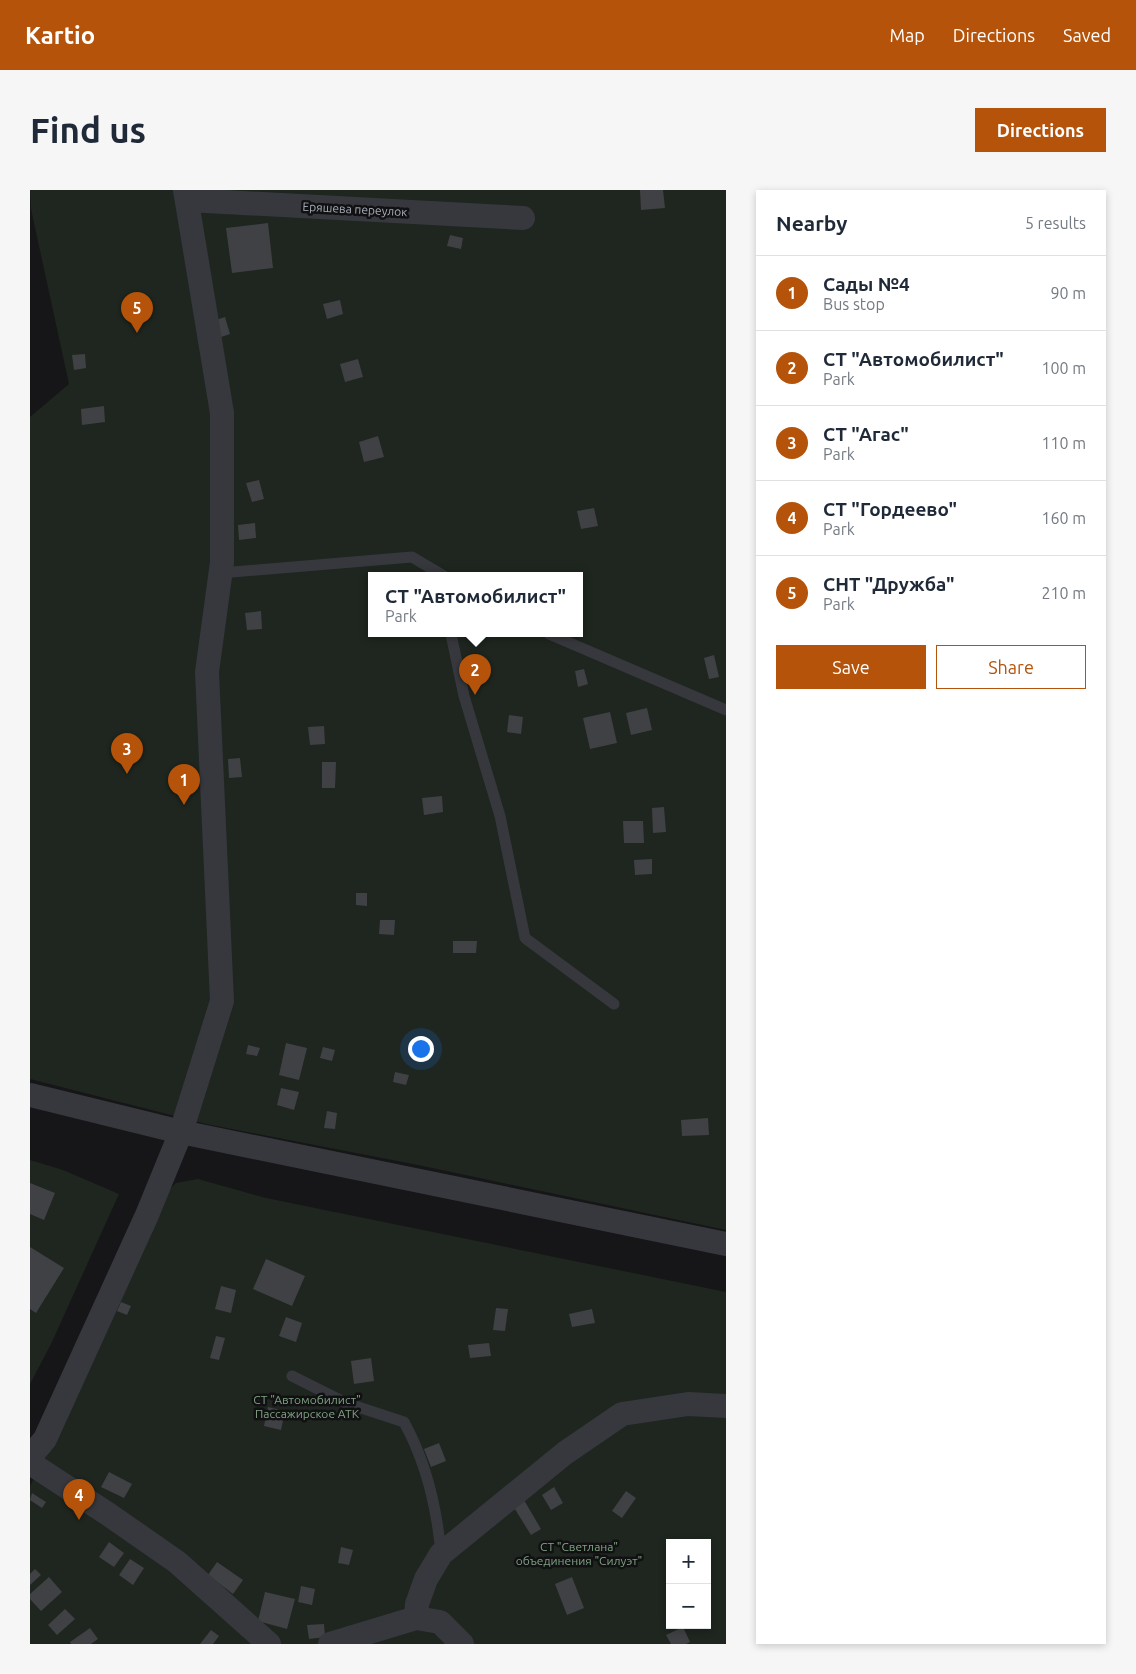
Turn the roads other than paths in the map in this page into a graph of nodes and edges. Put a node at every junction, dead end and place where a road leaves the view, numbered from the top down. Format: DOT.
graph roads {
  1 [pos="186,195"];
  2 [pos="523,218"];
  3 [pos="436,572"];
  4 [pos="220,573"];
  5 [pos="452,637"];
  6 [pos="555,637"];
  7 [pos="726,710"];
  8 [pos="614,1004"];
  9 [pos="30,1095"];
  10 [pos="181,1132"];
  11 [pos="726,1244"];
  12 [pos="292,1376"];
  13 [pos="726,1406"];
  14 [pos="30,1457"];
  15 [pos="30,1463"];
  16 [pos="441,1554"];
  17 [pos="416,1618"];
  18 [pos="268,1644"];
  19 [pos="330,1644"];
  20 [pos="462,1644"];
  1 -- 2 [label="street, Еряшева переулок"];
  1 -- 4 [label="street"];
  3 -- 4 [label="lane"];
  4 -- 10 [label="street"];
  5 -- 8 [label="lane"];
  6 -- 7 [label="lane"];
  9 -- 10 [label="street"];
  10 -- 11 [label="street"];
  10 -- 14 [label="street"];
  12 -- 16 [label="lane"];
  13 -- 16 [label="street"];
  15 -- 18 [label="street"];
  16 -- 17 [label="street"];
  17 -- 19 [label="street"];
  17 -- 20 [label="street"];
}
